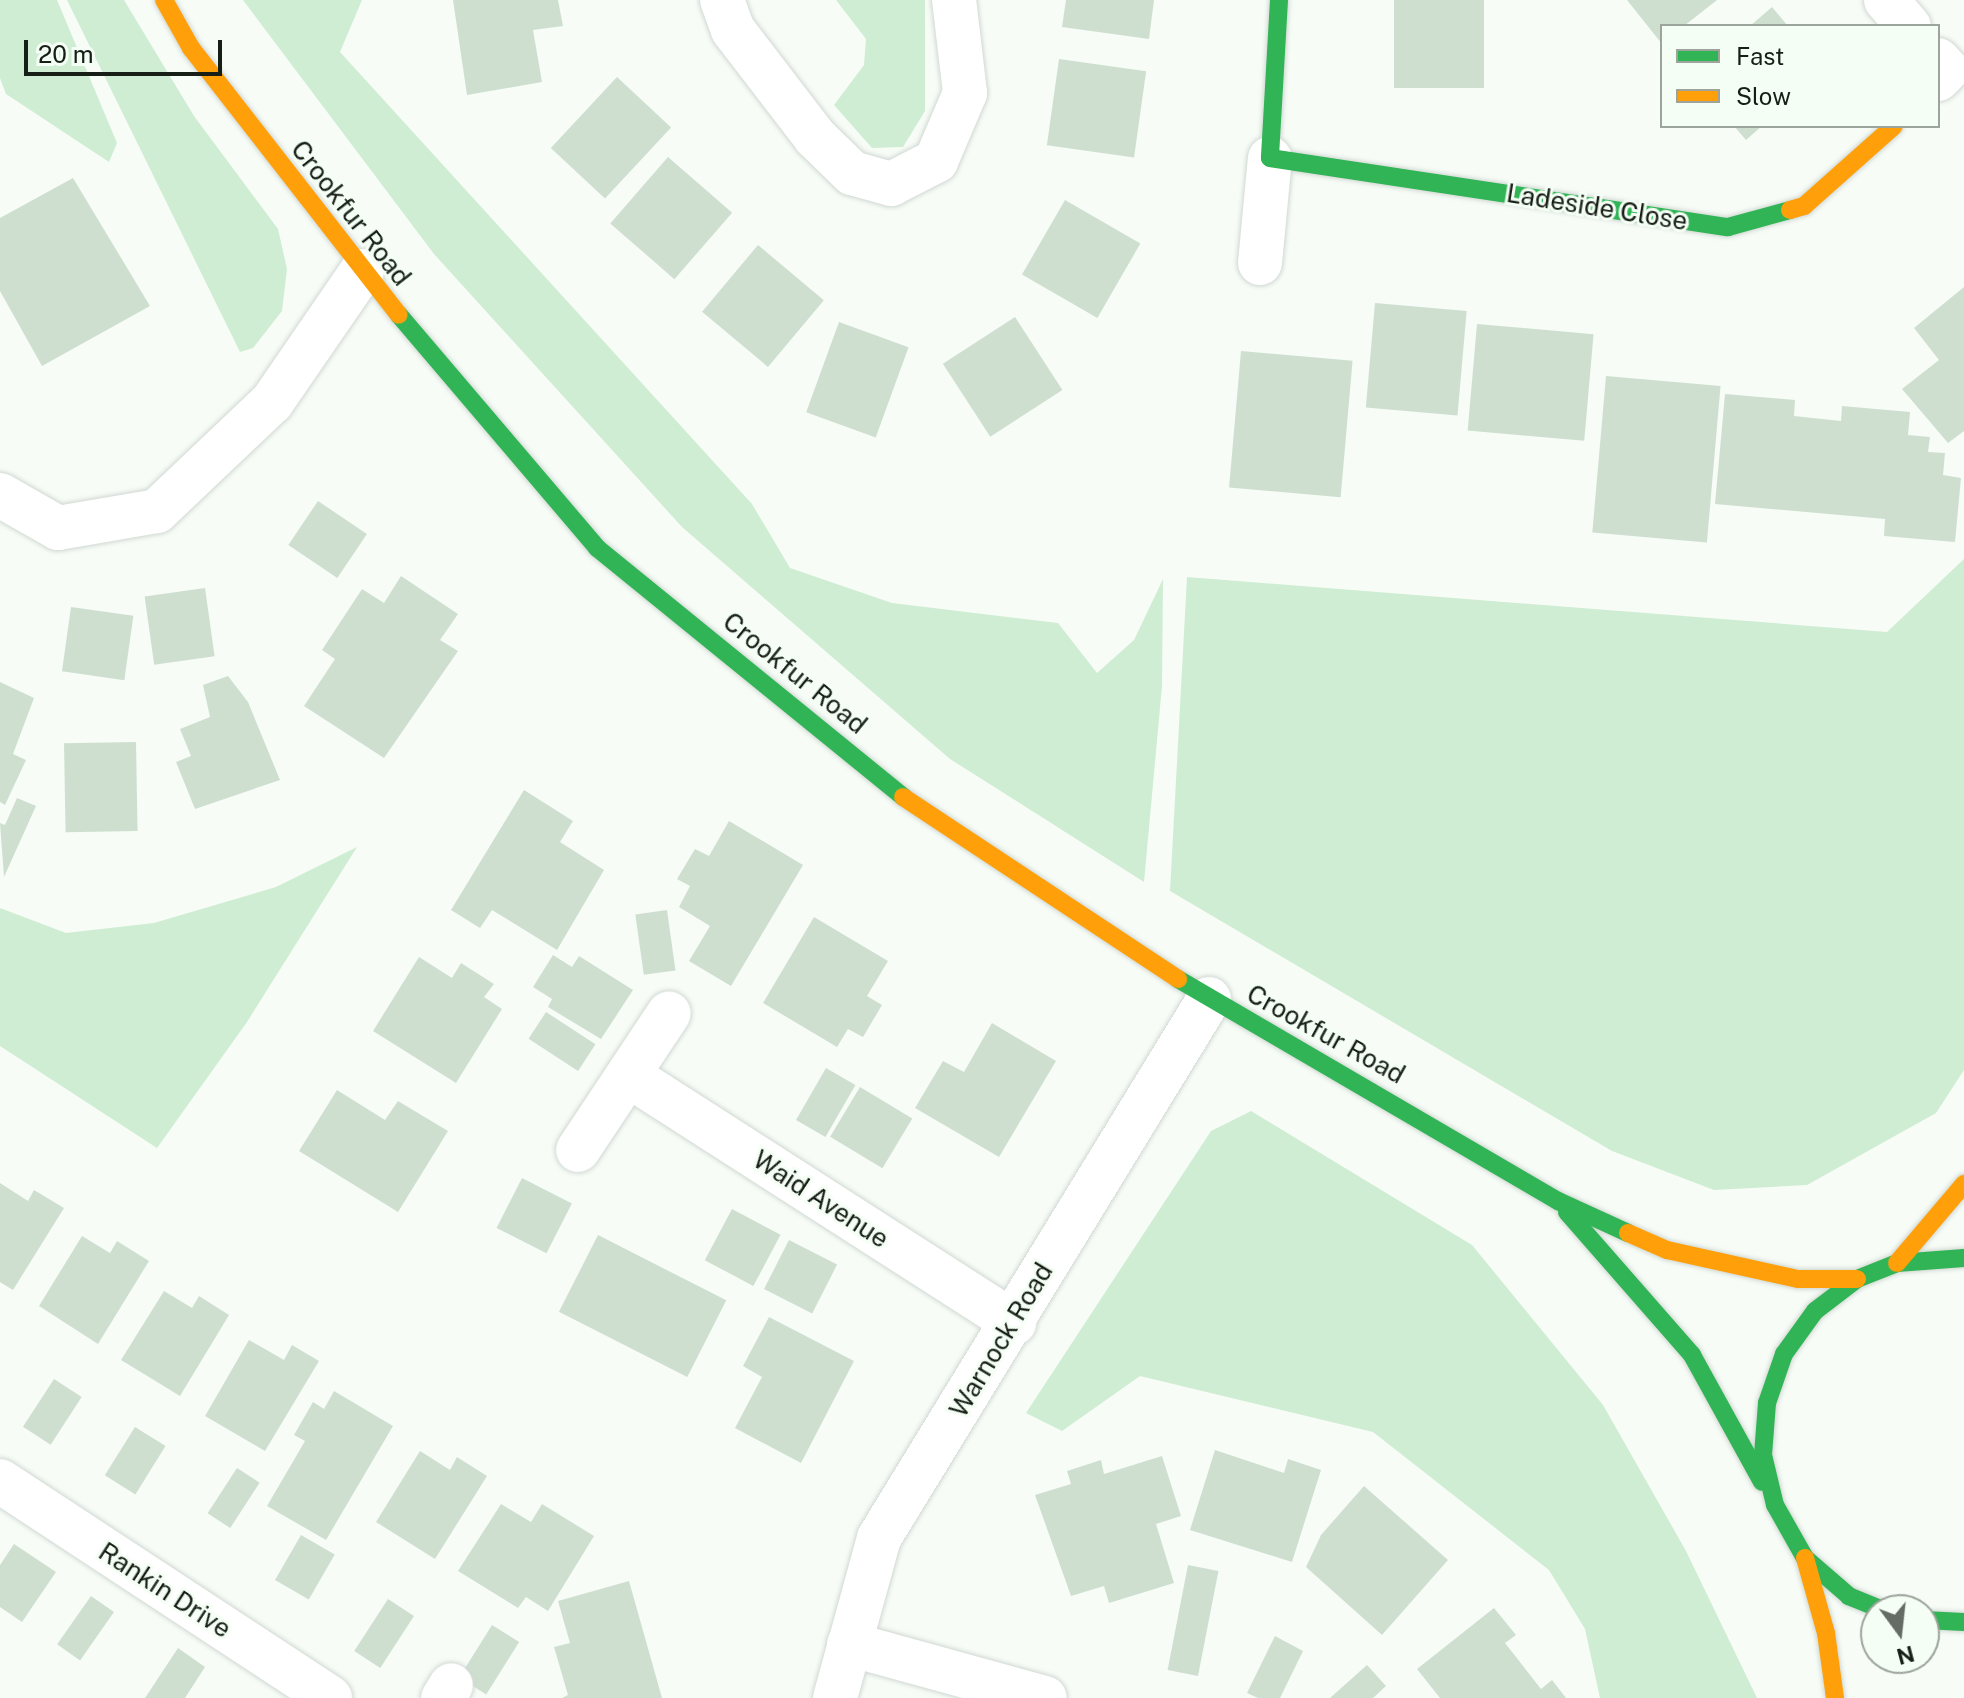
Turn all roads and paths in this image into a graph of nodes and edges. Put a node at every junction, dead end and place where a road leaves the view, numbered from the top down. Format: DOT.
graph roads {
  1 [pos="164,0"];
  2 [pos="722,0"];
  3 [pos="954,0"];
  4 [pos="1279,0"];
  5 [pos="1886,0"];
  6 [pos="1907,24"];
  7 [pos="1892,128"];
  8 [pos="1270,158"];
  9 [pos="1260,263"];
  10 [pos="362,271"];
  11 [pos="0,495"];
  12 [pos="1209,999"];
  13 [pos="669,1013"];
  14 [pos="628,1075"];
  15 [pos="578,1150"];
  16 [pos="1964,1184"];
  17 [pos="1558,1201"];
  18 [pos="1964,1258"];
  19 [pos="1897,1263"];
  20 [pos="1857,1279"];
  21 [pos="1014,1323"];
  22 [pos="0,1481"];
  23 [pos="1775,1505"];
  24 [pos="1805,1558"];
  25 [pos="1860,1601"];
  26 [pos="1940,1621"];
  27 [pos="1964,1622"];
  28 [pos="849,1644"];
  29 [pos="330,1698"];
  30 [pos="835,1698"];
  31 [pos="1045,1698"];
  32 [pos="1835,1698"];
  1 -- 10 [label="street, Crookfur Road"];
  2 -- 3 [label="street"];
  4 -- 8 [label="street"];
  5 -- 6 [label="street"];
  7 -- 8 [label="street, Ladeside Close"];
  8 -- 9 [label="street"];
  10 -- 11 [label="street"];
  10 -- 12 [label="street, Crookfur Road"];
  12 -- 17 [label="street, Crookfur Road"];
  12 -- 21 [label="street, Warnock Road"];
  13 -- 14 [label="street"];
  14 -- 15 [label="street"];
  14 -- 21 [label="street, Waid Avenue"];
  16 -- 19 [label="street"];
  17 -- 20 [label="street, Crookfur Road"];
  17 -- 23 [label="street, Crookfur Road"];
  18 -- 19 [label="street"];
  19 -- 20 [label="street"];
  20 -- 23 [label="street"];
  21 -- 28 [label="street, Warnock Road"];
  22 -- 29 [label="street, Rankin Drive"];
  23 -- 24 [label="street, Crookfur Road"];
  24 -- 25 [label="street"];
  24 -- 32 [label="street"];
  26 -- 27 [label="street"];
  28 -- 30 [label="street, Warnock Road"];
  28 -- 31 [label="street"];
}
